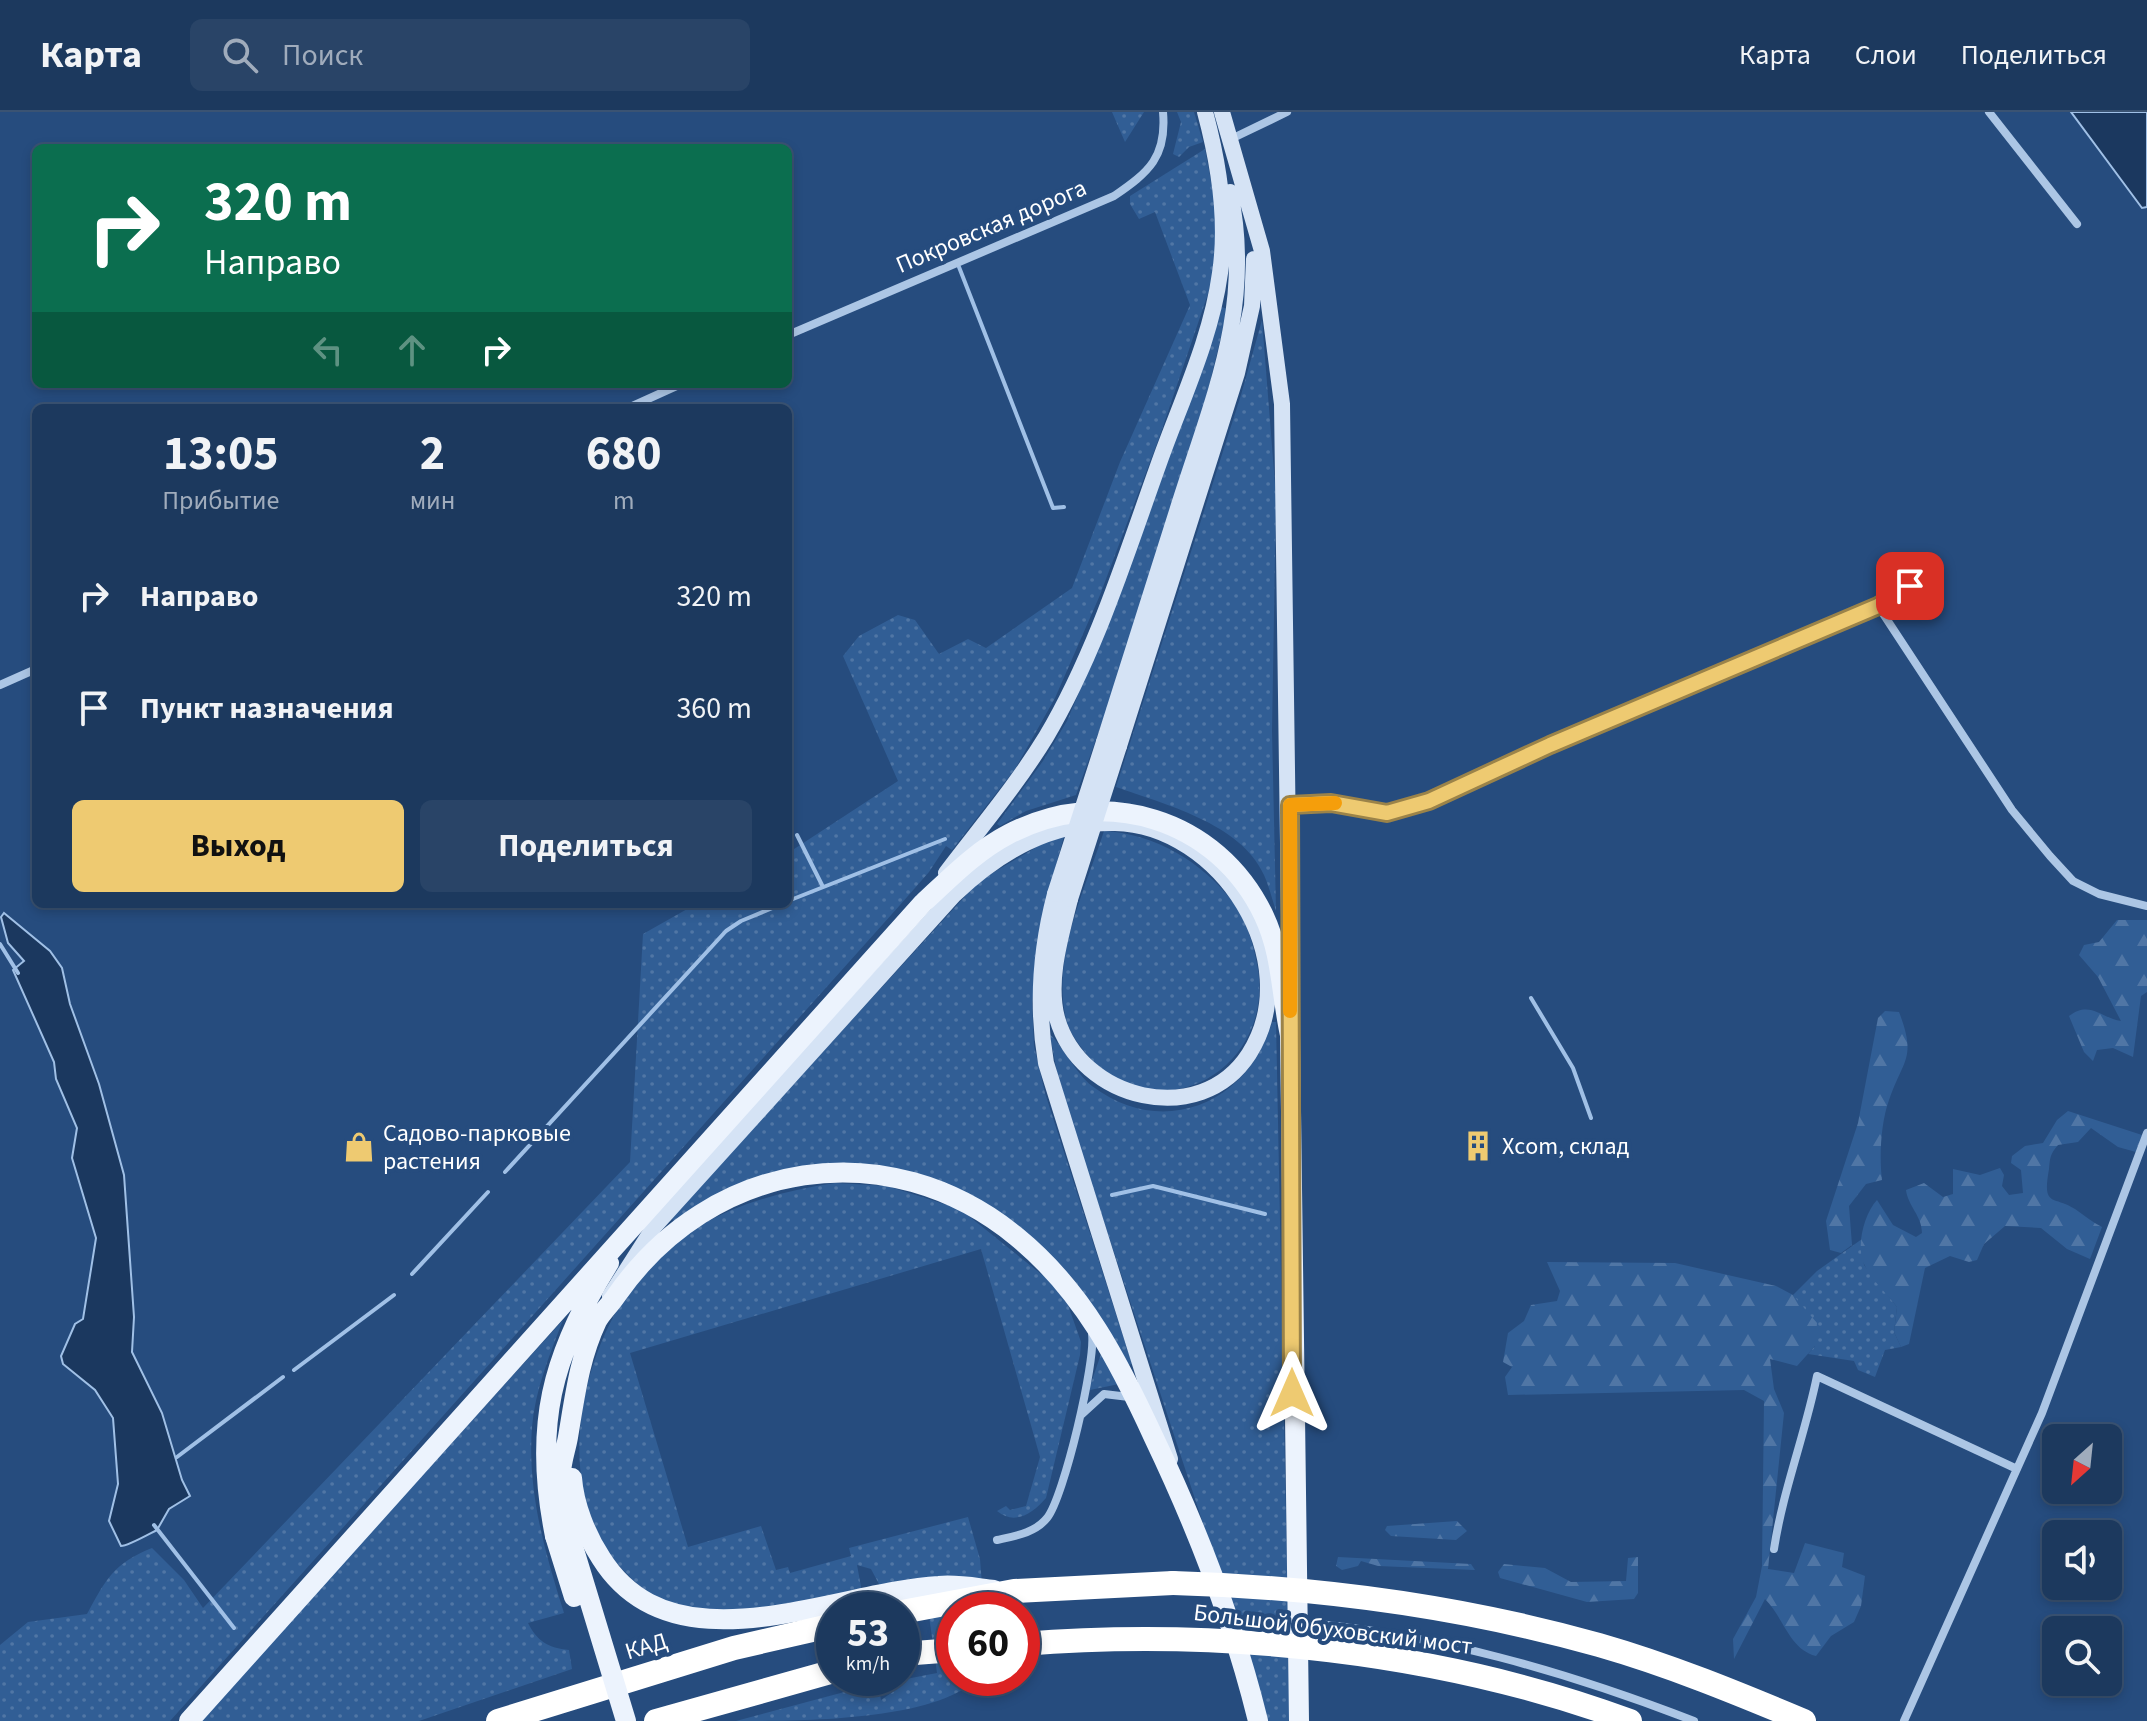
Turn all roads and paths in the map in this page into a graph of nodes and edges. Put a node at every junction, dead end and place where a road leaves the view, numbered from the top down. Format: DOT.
graph roads {
  1 [pos="1163,112"];
  2 [pos="1205,112"];
  3 [pos="1222,112"];
  4 [pos="1287,112"];
  5 [pos="1989,112"];
  6 [pos="1231,139"];
  7 [pos="1215,149"];
  8 [pos="2077,224"];
  9 [pos="1256,228"];
  10 [pos="792,333"];
  11 [pos="672,388"];
  12 [pos="637,404"];
  13 [pos="1910,586"];
  14 [pos="1878,606"];
  15 [pos="32,671"];
  16 [pos="0,685"];
  17 [pos="1111,744"];
  18 [pos="1290,805"];
  19 [pos="1063,897"];
  20 [pos="923,903"];
  21 [pos="2147,906"];
  22 [pos="1290,1035"];
  23 [pos="2147,1133"];
  24 [pos="652,1201"];
  25 [pos="1085,1310"];
  26 [pos="598,1319"];
  27 [pos="1142,1409"];
  28 [pos="1080,1416"];
  29 [pos="568,1434"];
  30 [pos="2017,1469"];
  31 [pos="1174,1477"];
  32 [pos="561,1533"];
  33 [pos="997,1540"];
  34 [pos="1774,1549"];
  35 [pos="1014,1591"];
  36 [pos="920,1609"];
  37 [pos="1297,1622"];
  38 [pos="816,1629"];
  39 [pos="1040,1643"];
  40 [pos="816,1675"];
  41 [pos="189,1721"];
  42 [pos="498,1721"];
  43 [pos="612,1721"];
  44 [pos="626,1721"];
  45 [pos="656,1721"];
  46 [pos="1258,1721"];
  47 [pos="1299,1721"];
  48 [pos="1630,1721"];
  49 [pos="1694,1721"];
  50 [pos="1804,1721"];
  51 [pos="1904,1721"];
  1 -- 10 [label="street, Покровская дорога"];
  2 -- 7 [label="main road"];
  3 -- 6 [label="main road"];
  4 -- 6 [label="street"];
  5 -- 8 [label="street"];
  6 -- 9 [label="main road"];
  7 -- 17 [label="main road"];
  7 -- 20 [label="main road"];
  9 -- 17 [label="main road"];
  9 -- 18 [label="main road"];
  11 -- 12 [label="street"];
  13 -- 14 [label="street"];
  14 -- 18 [label="street"];
  14 -- 21 [label="street"];
  15 -- 16 [label="street"];
  17 -- 19 [label="main road, bridge"];
  18 -- 22 [label="main road"];
  19 -- 26 [label="main road"];
  19 -- 31 [label="main road"];
  20 -- 22 [label="main road"];
  20 -- 24 [label="main road"];
  22 -- 37 [label="main road"];
  23 -- 30 [label="street"];
  24 -- 32 [label="main road"];
  24 -- 41 [label="main road"];
  25 -- 26 [label="main road"];
  25 -- 27 [label="main road"];
  25 -- 28 [label="street"];
  26 -- 29 [label="main road"];
  27 -- 28 [label="street"];
  27 -- 31 [label="main road"];
  28 -- 33 [label="street"];
  29 -- 32 [label="main road"];
  29 -- 35 [label="main road"];
  30 -- 34 [label="street"];
  30 -- 51 [label="street"];
  31 -- 46 [label="main road"];
  32 -- 43 [label="main road, bridge"];
  32 -- 44 [label="main road, bridge"];
  35 -- 36 [label="highway, Большой Обуховский мост"];
  35 -- 50 [label="highway, Большой Обуховский мост, bridge"];
  37 -- 47 [label="main road"];
  37 -- 49 [label="street"];
  38 -- 42 [label="highway, КАД"];
  39 -- 48 [label="highway, Большой Обуховский мост, bridge"];
  40 -- 45 [label="highway"];
}
